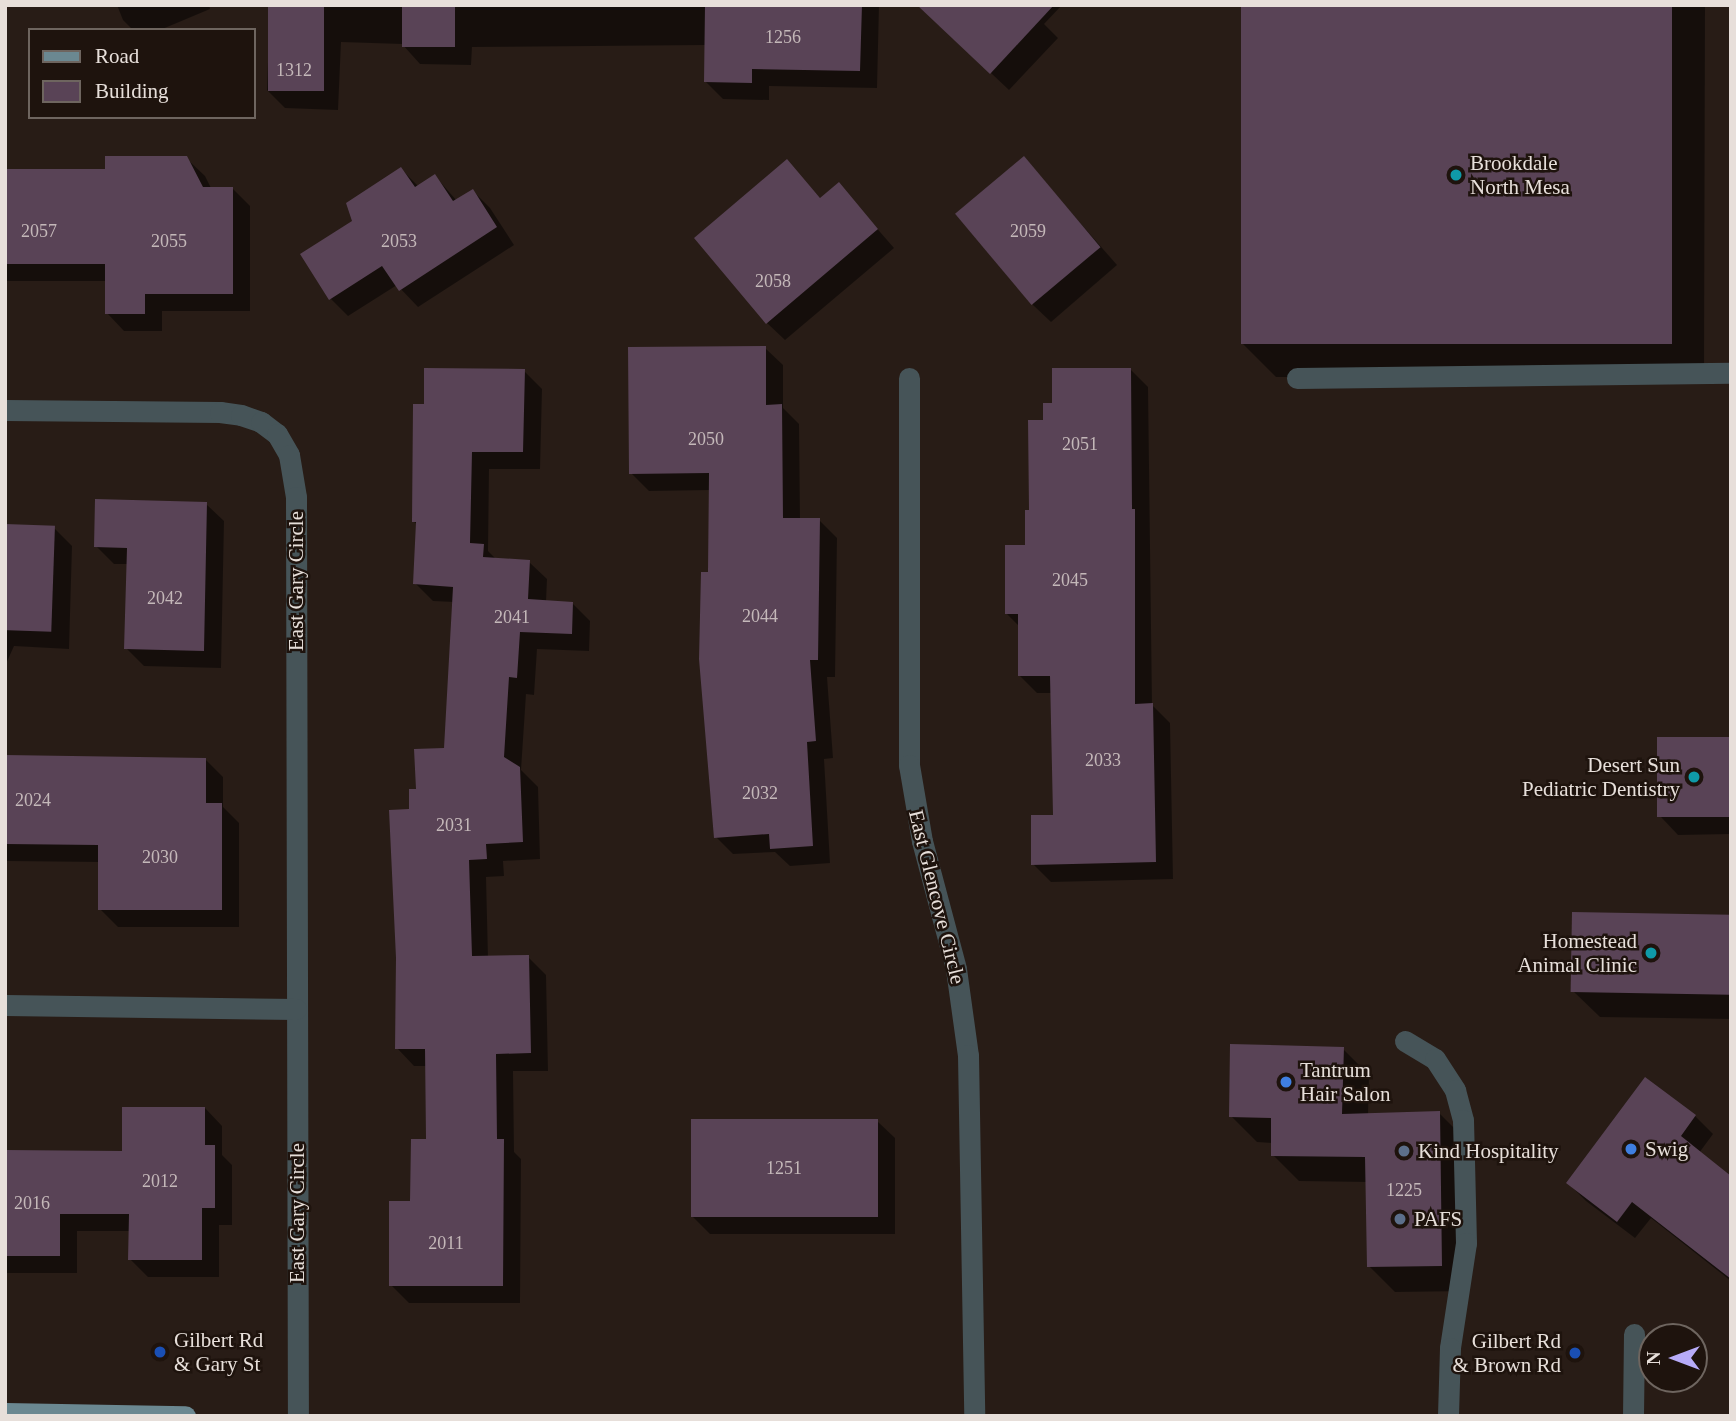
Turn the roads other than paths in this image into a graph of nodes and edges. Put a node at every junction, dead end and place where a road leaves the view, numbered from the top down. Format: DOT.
graph roads {
  1 [pos="1731,373"];
  2 [pos="909,378"];
  3 [pos="1297,378"];
  4 [pos="5,410"];
  5 [pos="5,1006"];
  6 [pos="296,1009"];
  7 [pos="1405,1041"];
  8 [pos="1634,1334"];
  9 [pos="5,1413"];
  10 [pos="184,1416"];
  11 [pos="298,1416"];
  12 [pos="974,1416"];
  13 [pos="1448,1416"];
  14 [pos="1633,1416"];
  1 -- 3 [label="street"];
  2 -- 12 [label="street, East Glencove Circle"];
  4 -- 6 [label="street, East Gary Circle"];
  5 -- 6 [label="street"];
  6 -- 11 [label="street, East Gary Circle"];
  7 -- 13 [label="street"];
  8 -- 14 [label="street"];
  9 -- 10 [label="main road"];
}
